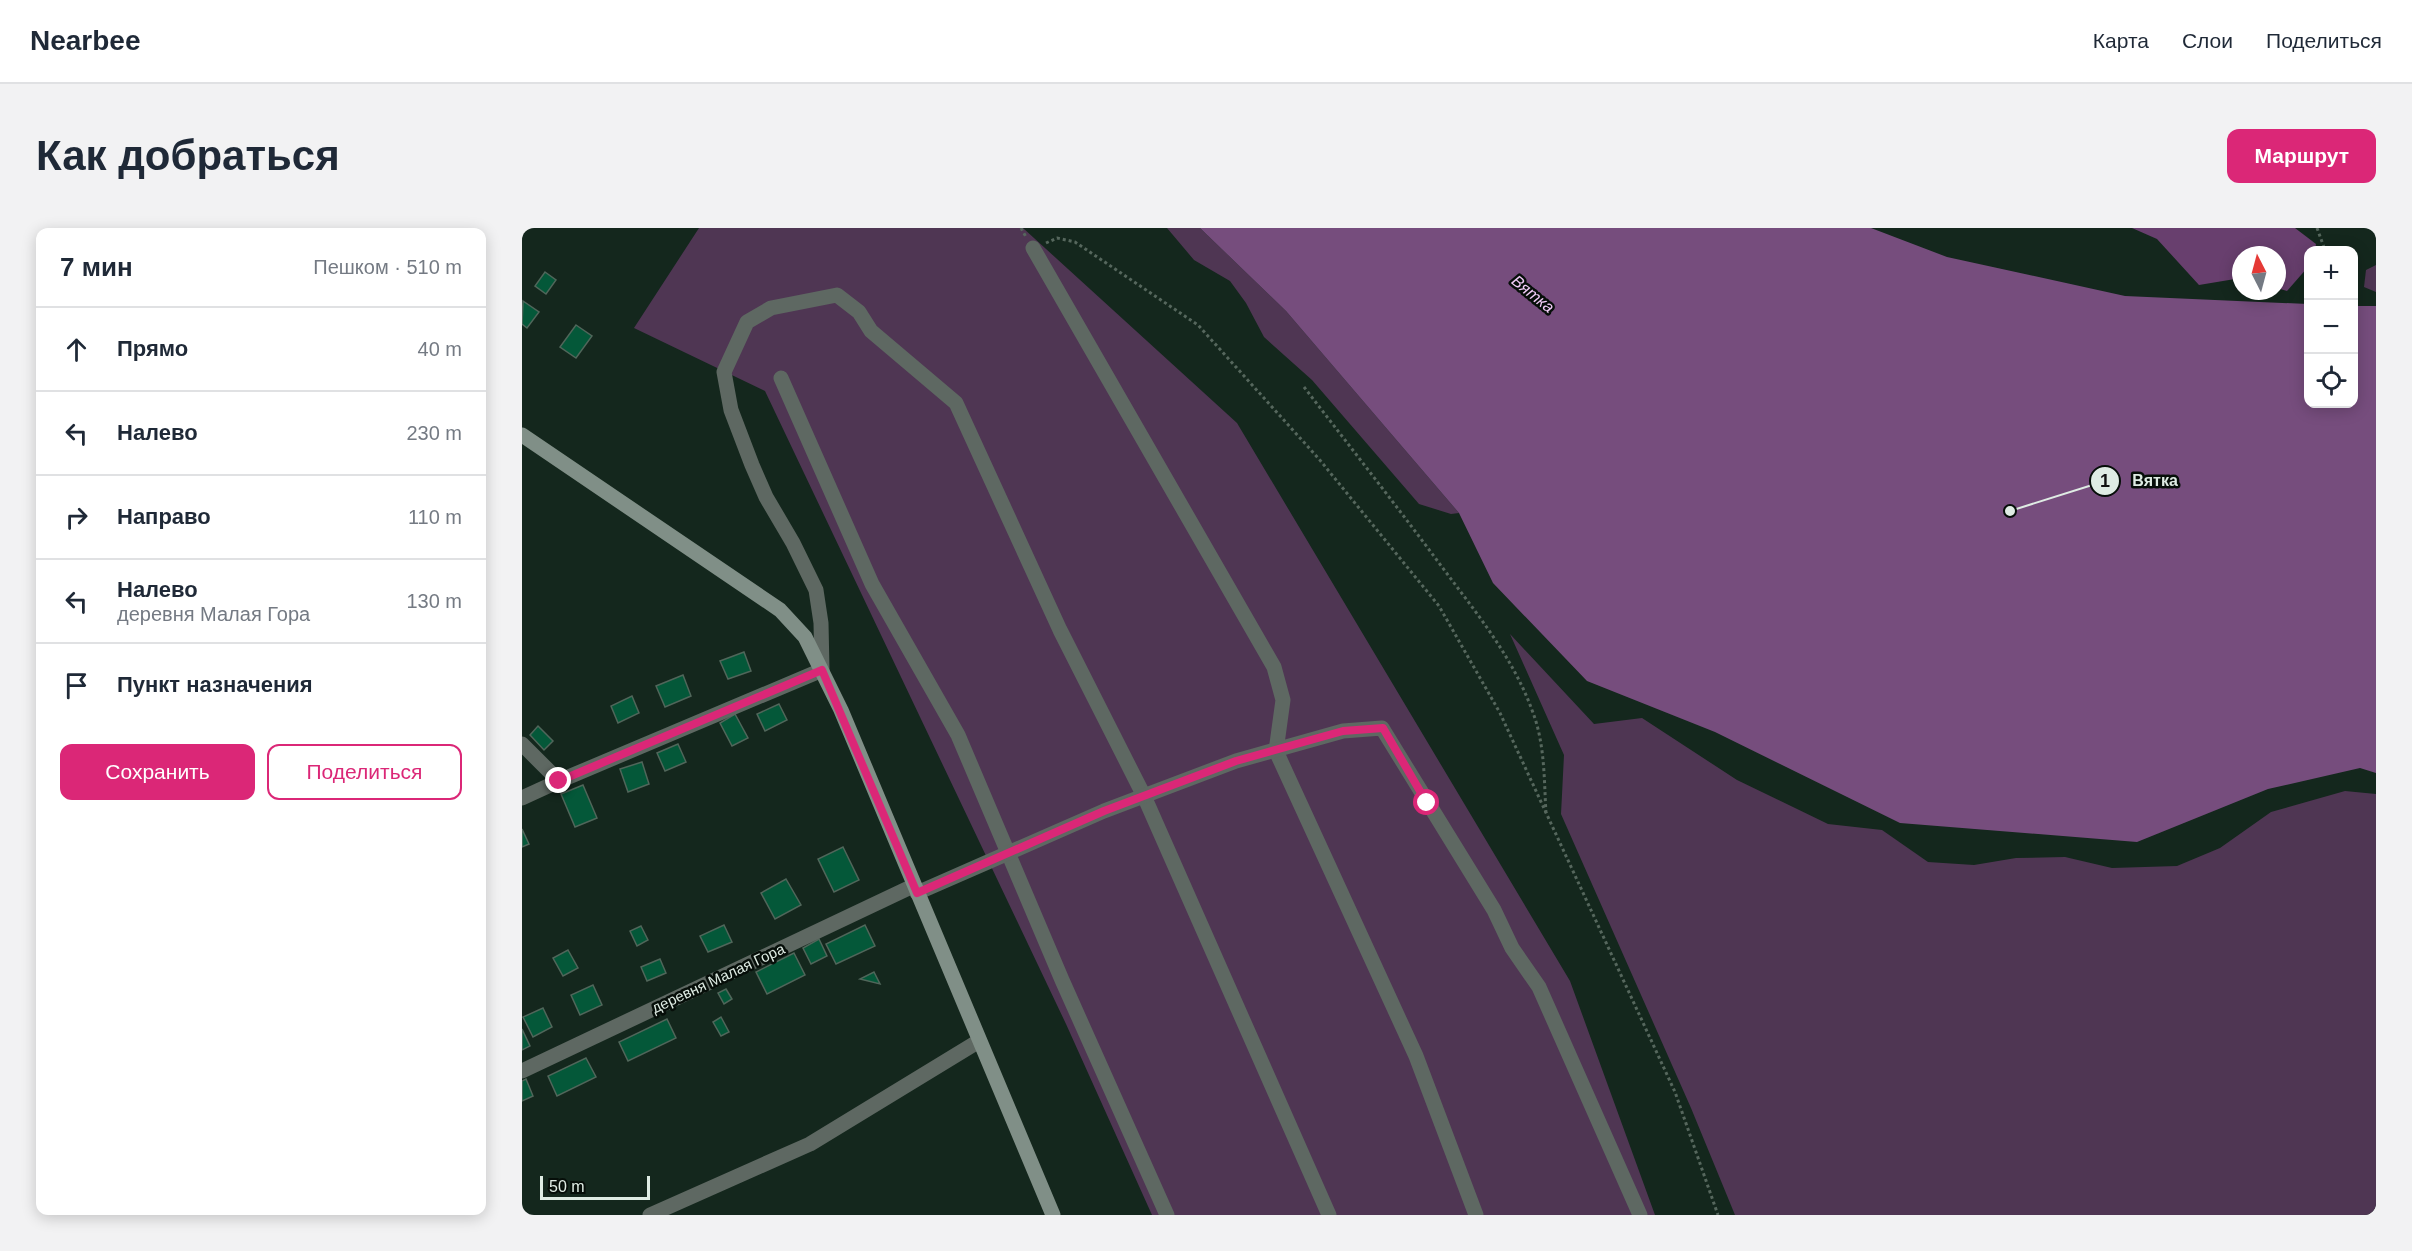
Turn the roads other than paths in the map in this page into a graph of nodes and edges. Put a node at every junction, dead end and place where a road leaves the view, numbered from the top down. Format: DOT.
graph roads {
  1 [pos="1033,248"];
  2 [pos="781,378"];
  3 [pos="522,435"];
  4 [pos="822,670"];
  5 [pos="522,744"];
  6 [pos="1276,751"];
  7 [pos="559,781"];
  8 [pos="1144,796"];
  9 [pos="522,798"];
  10 [pos="1007,854"];
  11 [pos="915,890"];
  12 [pos="979,1041"];
  13 [pos="522,1071"];
  14 [pos="650,1215"];
  15 [pos="1053,1215"];
  16 [pos="1167,1215"];
  17 [pos="1329,1215"];
  18 [pos="1476,1215"];
  19 [pos="1640,1215"];
  1 -- 6 [label="street"];
  2 -- 10 [label="street"];
  3 -- 4 [label="street"];
  4 -- 7 [label="street"];
  4 -- 8 [label="street"];
  4 -- 11 [label="street"];
  5 -- 7 [label="street"];
  6 -- 8 [label="street, деревня Малая Гора"];
  6 -- 18 [label="street"];
  6 -- 19 [label="street, деревня Малая Гора"];
  7 -- 9 [label="street"];
  8 -- 10 [label="street, деревня Малая Гора"];
  8 -- 17 [label="street"];
  10 -- 11 [label="street, деревня Малая Гора"];
  10 -- 16 [label="street"];
  11 -- 12 [label="street"];
  11 -- 13 [label="street, деревня Малая Гора"];
  12 -- 14 [label="street"];
  12 -- 15 [label="street"];
}
